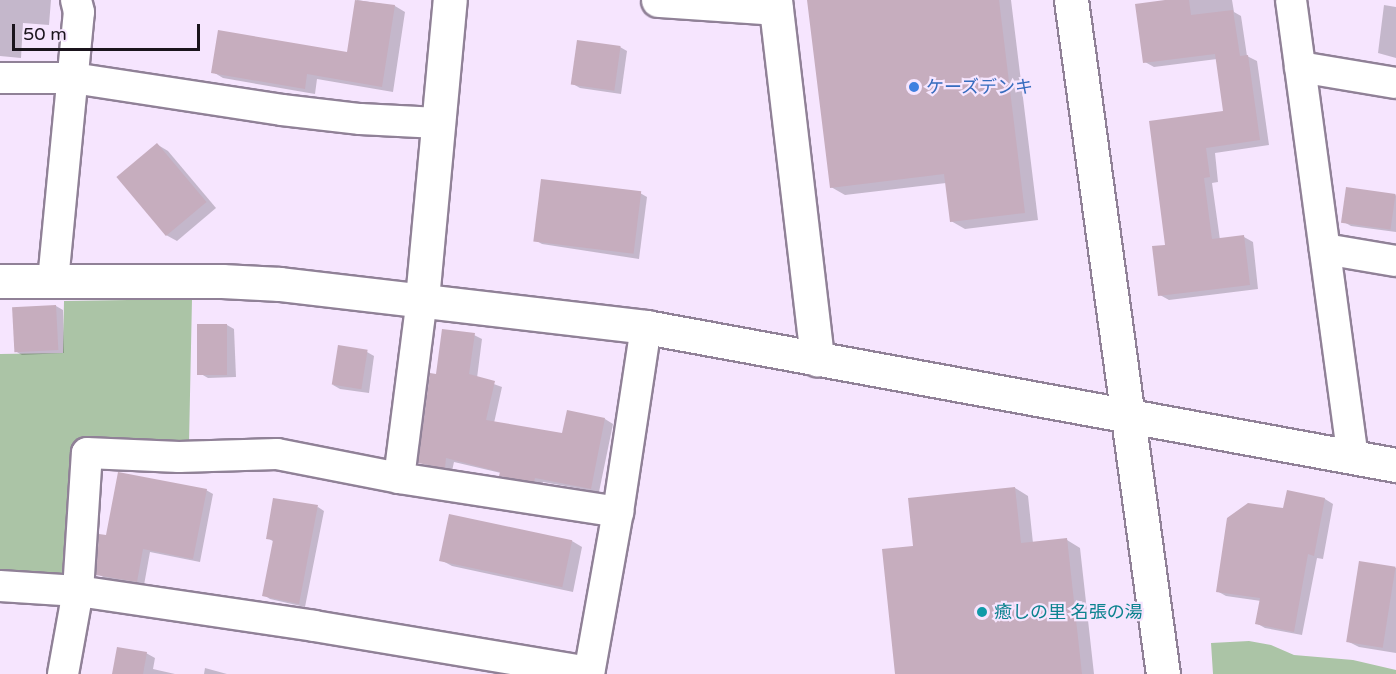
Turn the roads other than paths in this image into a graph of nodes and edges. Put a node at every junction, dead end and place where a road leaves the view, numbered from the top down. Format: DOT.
graph roads {
  1 [pos="76,0"];
  2 [pos="450,0"];
  3 [pos="658,0"];
  4 [pos="1071,0"];
  5 [pos="1291,0"];
  6 [pos="776,4"];
  7 [pos="1300,67"];
  8 [pos="0,78"];
  9 [pos="73,78"];
  10 [pos="1396,83"];
  11 [pos="438,123"];
  12 [pos="1325,249"];
  13 [pos="1396,261"];
  14 [pos="0,281"];
  15 [pos="53,281"];
  16 [pos="422,300"];
  17 [pos="646,327"];
  18 [pos="817,360"];
  19 [pos="1129,414"];
  20 [pos="1353,458"];
  21 [pos="1396,465"];
  22 [pos="399,478"];
  23 [pos="618,512"];
  24 [pos="0,586"];
  25 [pos="78,591"];
  26 [pos="589,673"];
  27 [pos="63,674"];
  28 [pos="1163,674"];
  1 -- 9 [label="street"];
  2 -- 11 [label="street"];
  3 -- 6 [label="street"];
  4 -- 19 [label="street"];
  5 -- 7 [label="street"];
  6 -- 18 [label="street"];
  7 -- 10 [label="street"];
  7 -- 12 [label="street"];
  8 -- 9 [label="street"];
  9 -- 11 [label="street"];
  9 -- 15 [label="street"];
  11 -- 16 [label="street"];
  12 -- 13 [label="street"];
  12 -- 20 [label="street"];
  14 -- 15 [label="street"];
  15 -- 16 [label="street"];
  16 -- 17 [label="street"];
  16 -- 22 [label="street"];
  17 -- 18 [label="street"];
  17 -- 23 [label="street"];
  18 -- 19 [label="street"];
  19 -- 20 [label="street"];
  19 -- 28 [label="street"];
  20 -- 21 [label="street"];
  22 -- 23 [label="street"];
  22 -- 25 [label="street"];
  23 -- 26 [label="street"];
  24 -- 25 [label="street"];
  25 -- 26 [label="street"];
  25 -- 27 [label="street"];
}
